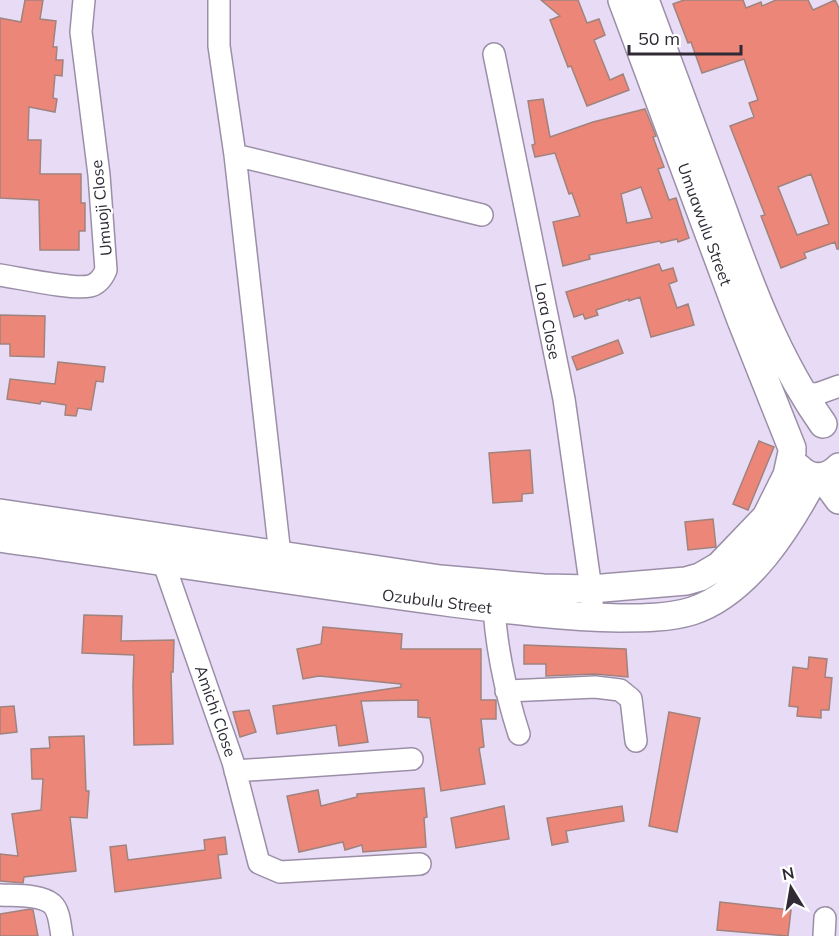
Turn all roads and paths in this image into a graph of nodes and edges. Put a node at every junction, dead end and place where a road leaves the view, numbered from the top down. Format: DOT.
graph roads {
  1 [pos="84,0"];
  2 [pos="219,0"];
  3 [pos="622,0"];
  4 [pos="645,0"];
  5 [pos="494,54"];
  6 [pos="235,155"];
  7 [pos="482,216"];
  8 [pos="0,275"];
  9 [pos="839,386"];
  10 [pos="802,393"];
  11 [pos="831,429"];
  12 [pos="792,450"];
  13 [pos="825,474"];
  14 [pos="839,500"];
  15 [pos="0,513"];
  16 [pos="0,538"];
  17 [pos="164,550"];
  18 [pos="276,566"];
  19 [pos="591,589"];
  20 [pos="494,596"];
  21 [pos="592,617"];
  22 [pos="506,691"];
  23 [pos="519,734"];
  24 [pos="636,741"];
  25 [pos="412,759"];
  26 [pos="236,771"];
  27 [pos="420,864"];
  28 [pos="0,895"];
  29 [pos="62,936"];
  1 -- 8 [label="street, Umuoji Close"];
  2 -- 6 [label="street"];
  3 -- 12 [label="main road, Umuawulu Street"];
  4 -- 10 [label="main road, Umuawulu Street"];
  5 -- 19 [label="street, Lora Close"];
  6 -- 7 [label="street"];
  6 -- 18 [label="street"];
  9 -- 10 [label="street"];
  10 -- 11 [label="main road, Umuawulu Street"];
  11 -- 12 [label="main road"];
  12 -- 13 [label="main road, Umuawulu Street"];
  12 -- 19 [label="main road, Ozubulu Street"];
  13 -- 14 [label="main road, Umuawulu Street"];
  13 -- 21 [label="main road, Ozubulu Street"];
  15 -- 17 [label="main road, Ozubulu Street"];
  16 -- 17 [label="main road, Ozubulu Street"];
  17 -- 18 [label="main road, Ozubulu Street"];
  17 -- 26 [label="street, Amichi Close"];
  18 -- 20 [label="main road, Ozubulu Street"];
  19 -- 20 [label="main road, Ozubulu Street"];
  19 -- 21 [label="street, Lora Close"];
  20 -- 21 [label="main road, Ozubulu Street"];
  20 -- 22 [label="street"];
  22 -- 23 [label="street"];
  22 -- 24 [label="street"];
  25 -- 26 [label="street"];
  26 -- 27 [label="street, Amichi Close"];
  28 -- 29 [label="street"];
}
